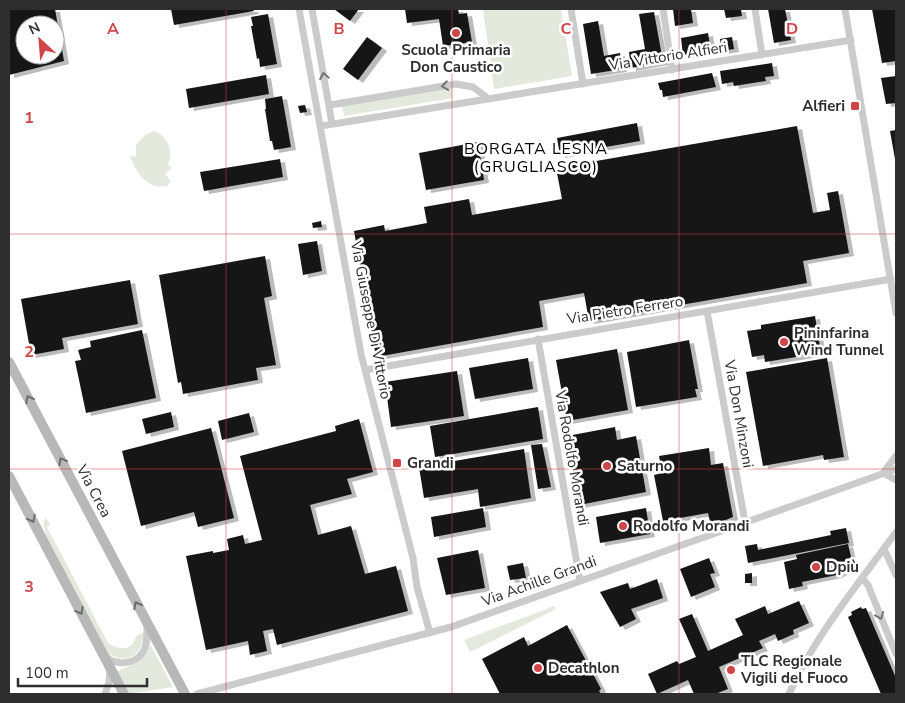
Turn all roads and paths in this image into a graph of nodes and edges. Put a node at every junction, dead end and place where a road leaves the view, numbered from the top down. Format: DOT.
graph roads {
  1 [pos="299,9"];
  2 [pos="312,9"];
  3 [pos="571,9"];
  4 [pos="663,9"];
  5 [pos="755,9"];
  6 [pos="846,9"];
  7 [pos="851,40"];
  8 [pos="762,55"];
  9 [pos="672,70"];
  10 [pos="583,84"];
  11 [pos="489,99"];
  12 [pos="330,105"];
  13 [pos="332,124"];
  14 [pos="321,126"];
  15 [pos="891,279"];
  16 [pos="707,310"];
  17 [pos="896,312"];
  18 [pos="538,339"];
  19 [pos="9,362"];
  20 [pos="364,370"];
  21 [pos="12,371"];
  22 [pos="896,456"];
  23 [pos="896,469"];
  24 [pos="883,473"];
  25 [pos="9,476"];
  26 [pos="896,480"];
  27 [pos="745,522"];
  28 [pos="896,532"];
  29 [pos="884,549"];
  30 [pos="896,576"];
  31 [pos="863,578"];
  32 [pos="580,581"];
  33 [pos="147,623"];
  34 [pos="430,633"];
  35 [pos="103,654"];
  36 [pos="896,654"];
  37 [pos="110,666"];
  38 [pos="793,687"];
  39 [pos="104,694"];
  40 [pos="124,694"];
  41 [pos="185,694"];
  42 [pos="197,694"];
  43 [pos="790,694"];
  44 [pos="797,694"];
  1 -- 14 [label="street, Via Giuseppe Di Vittorio"];
  12 -- 2 [label="street, one-way"];
  3 -- 10 [label="street"];
  4 -- 9 [label="street"];
  5 -- 8 [label="street"];
  6 -- 7 [label="street"];
  7 -- 8 [label="street, Via Vittorio Alfieri"];
  7 -- 15 [label="street"];
  8 -- 9 [label="street, Via Vittorio Alfieri"];
  9 -- 10 [label="street, Via Vittorio Alfieri"];
  10 -- 11 [label="street, Via Vittorio Alfieri"];
  11 -- 12 [label="street, one-way"];
  11 -- 13 [label="street, Via Vittorio Alfieri"];
  12 -- 13 [label="street"];
  13 -- 14 [label="street, Via Vittorio Alfieri"];
  14 -- 20 [label="street, Via Giuseppe Di Vittorio"];
  15 -- 16 [label="street, Via Pietro Ferrero"];
  15 -- 17 [label="street"];
  16 -- 18 [label="street, Via Pietro Ferrero"];
  16 -- 27 [label="street, Via Don Minzoni"];
  18 -- 20 [label="street, Via Pietro Ferrero"];
  18 -- 32 [label="street, Via Rodolfo Morandi"];
  19 -- 21 [label="street, Via Crea"];
  20 -- 34 [label="street, Via Giuseppe Di Vittorio"];
  33 -- 21 [label="street, Via Crea, one-way"];
  22 -- 24 [label="street"];
  23 -- 24 [label="street, Via Achille Grandi"];
  24 -- 26 [label="street"];
  24 -- 27 [label="street, Via Achille Grandi"];
  25 -- 35 [label="street, one-way"];
  27 -- 32 [label="street, Via Achille Grandi"];
  28 -- 29 [label="street"];
  29 -- 30 [label="street"];
  29 -- 31 [label="street"];
  31 -- 36 [label="street, one-way"];
  31 -- 38 [label="street"];
  32 -- 34 [label="street, Via Achille Grandi"];
  33 -- 35 [label="street"];
  33 -- 41 [label="street, Via Crea"];
  34 -- 42 [label="street, Via Achille Grandi"];
  35 -- 37 [label="street"];
  37 -- 39 [label="street"];
  37 -- 40 [label="street"];
  38 -- 43 [label="street"];
  38 -- 44 [label="street"];
}
